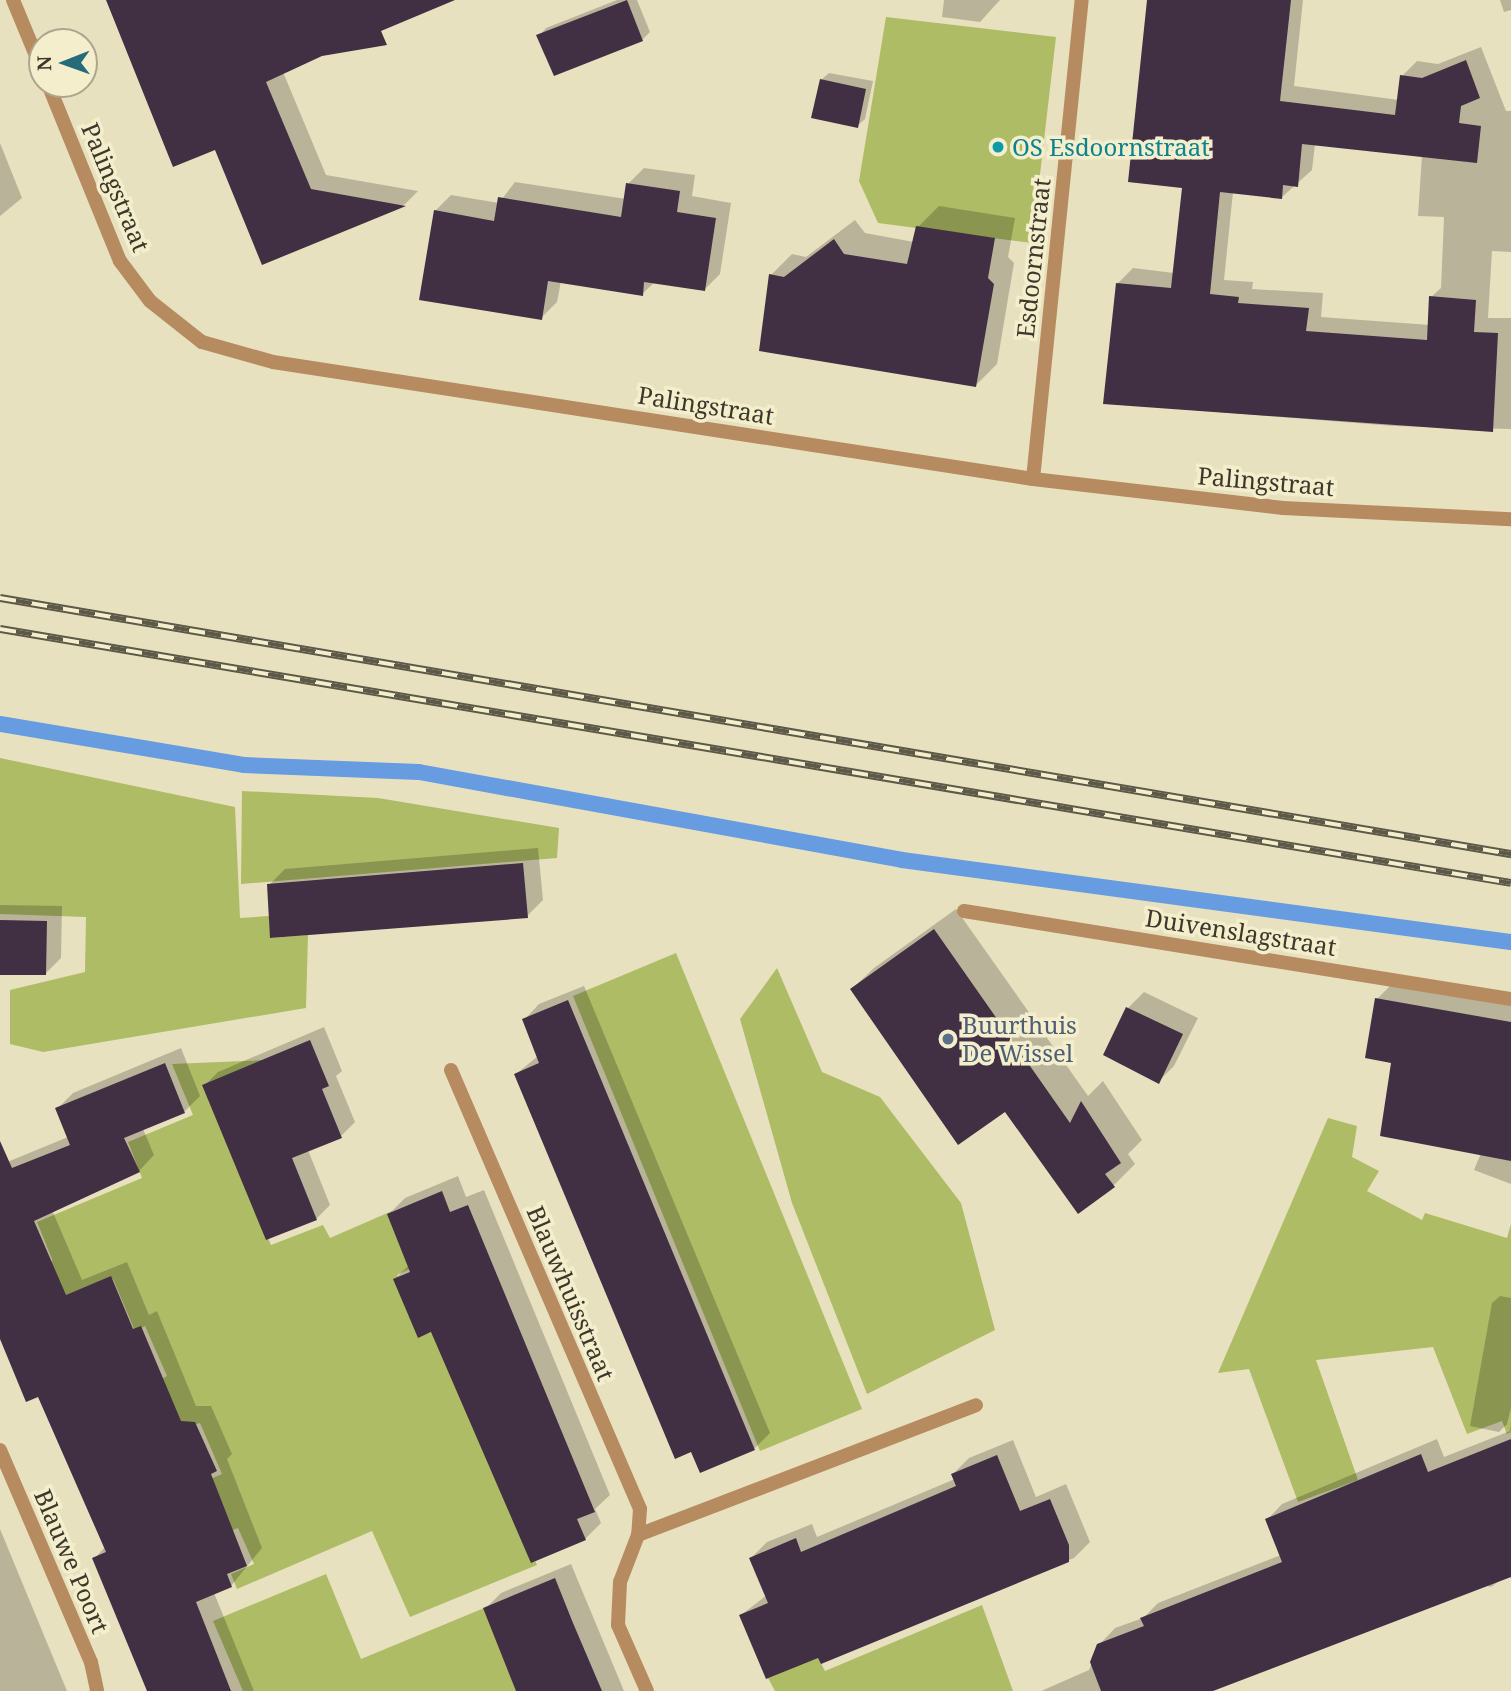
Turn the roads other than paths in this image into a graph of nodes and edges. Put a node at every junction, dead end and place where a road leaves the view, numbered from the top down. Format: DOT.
graph roads {
  1 [pos="13,0"];
  2 [pos="1082,0"];
  3 [pos="28,36"];
  4 [pos="54,98"];
  5 [pos="1033,479"];
  6 [pos="1511,519"];
  7 [pos="964,911"];
  8 [pos="1511,999"];
  9 [pos="451,1070"];
  10 [pos="976,1405"];
  11 [pos="0,1450"];
  12 [pos="638,1535"];
  13 [pos="97,1691"];
  14 [pos="647,1691"];
  1 -- 3 [label="street"];
  2 -- 5 [label="street, Esdoornstraat"];
  4 -- 5 [label="street, Palingstraat"];
  5 -- 6 [label="street, Palingstraat"];
  7 -- 8 [label="street, Duivenslagstraat"];
  9 -- 12 [label="street, Blauwhuisstraat"];
  10 -- 12 [label="street"];
  11 -- 13 [label="street, Blauwe Poort"];
  12 -- 14 [label="street, Blauwhuisstraat"];
}
